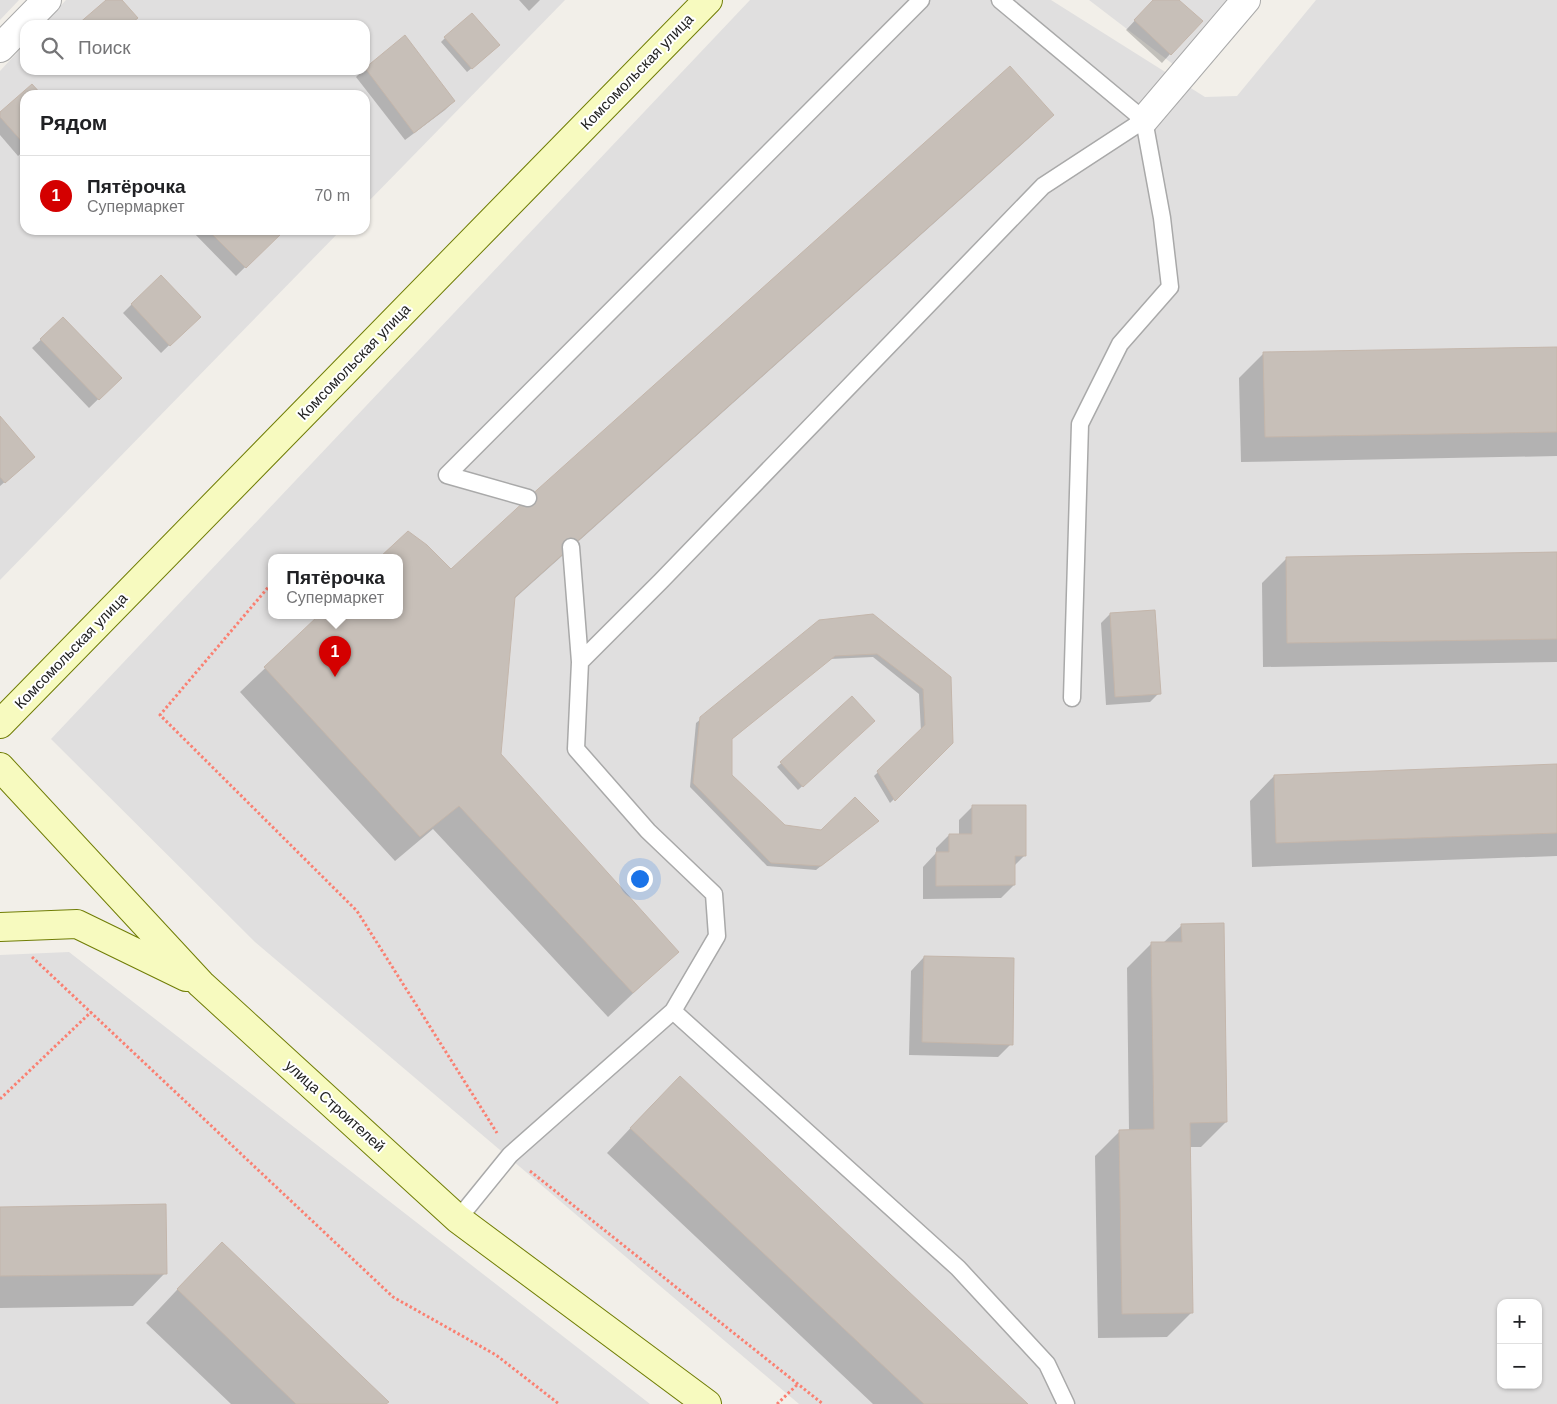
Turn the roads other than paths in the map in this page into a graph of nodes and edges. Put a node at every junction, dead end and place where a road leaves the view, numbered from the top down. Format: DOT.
graph roads {
  1 [pos="46,0"];
  2 [pos="708,0"];
  3 [pos="921,0"];
  4 [pos="1000,0"];
  5 [pos="1246,0"];
  6 [pos="27,20"];
  7 [pos="20,27"];
  8 [pos="0,48"];
  9 [pos="1144,120"];
  10 [pos="528,498"];
  11 [pos="571,547"];
  12 [pos="580,662"];
  13 [pos="1072,698"];
  14 [pos="0,724"];
  15 [pos="0,767"];
  16 [pos="0,927"];
  17 [pos="201,984"];
  18 [pos="673,1011"];
  19 [pos="458,1219"];
  20 [pos="707,1404"];
  21 [pos="1066,1404"];
  1 -- 6 [label="street"];
  2 -- 14 [label="main road, Комсомольская улица"];
  3 -- 10 [label="lane"];
  4 -- 9 [label="lane"];
  5 -- 9 [label="street"];
  7 -- 8 [label="street"];
  9 -- 12 [label="lane"];
  9 -- 13 [label="lane"];
  11 -- 12 [label="lane"];
  12 -- 18 [label="lane"];
  15 -- 17 [label="main road, улица Строителей"];
  16 -- 17 [label="main road"];
  17 -- 19 [label="main road, улица Строителей"];
  18 -- 19 [label="lane"];
  18 -- 21 [label="lane"];
  19 -- 20 [label="main road, улица Строителей"];
}
